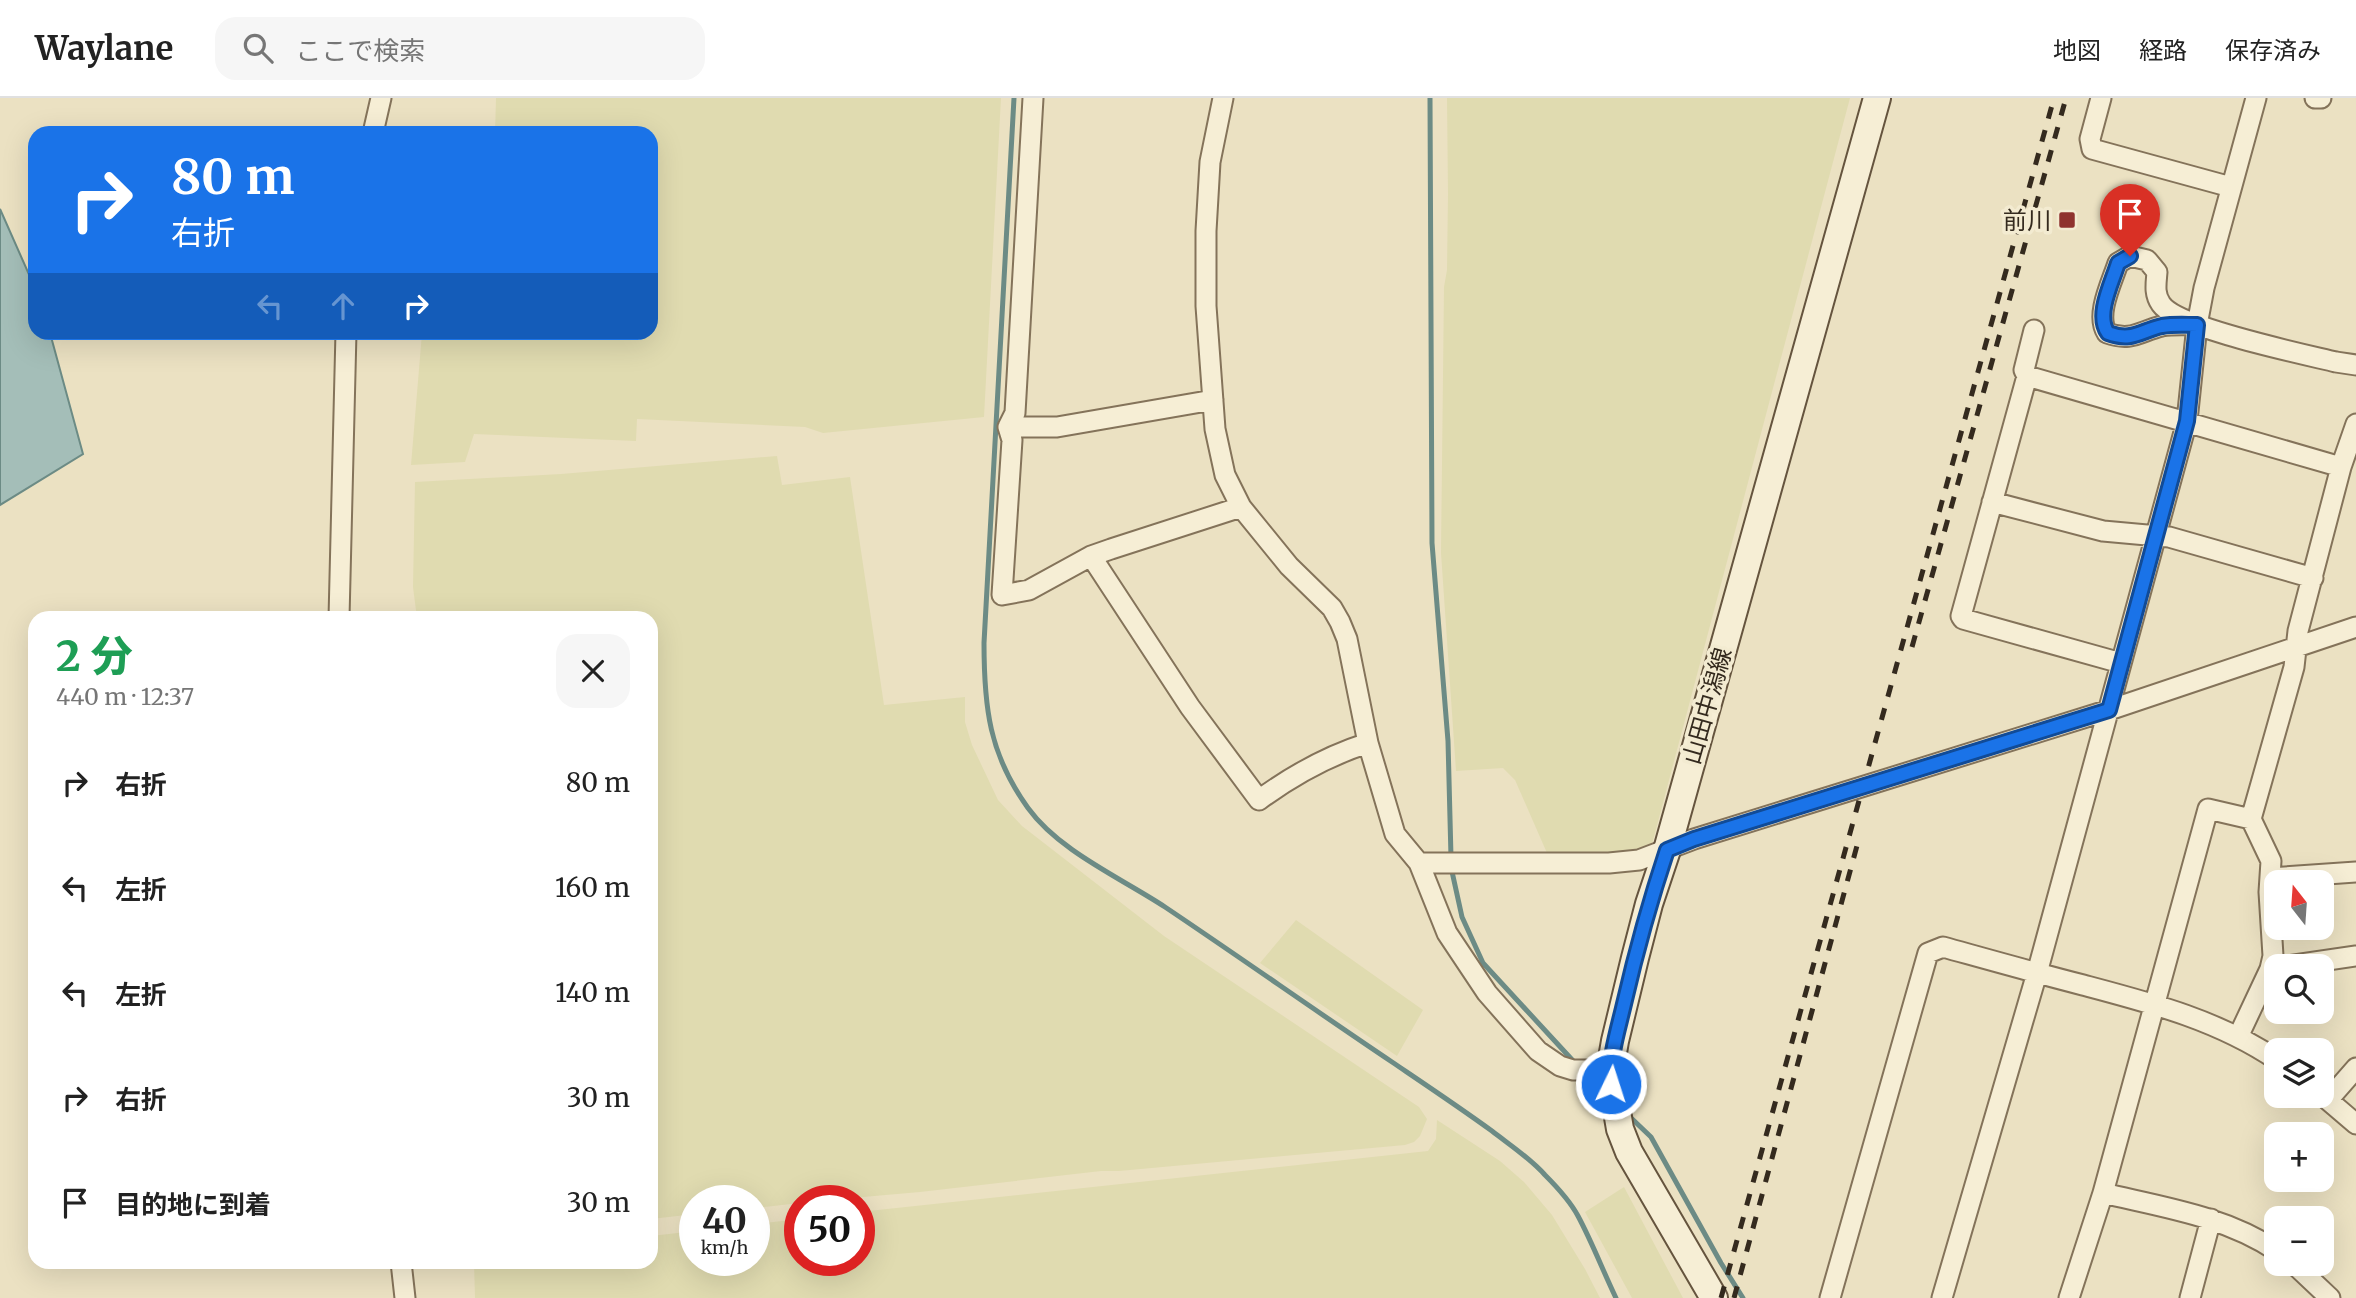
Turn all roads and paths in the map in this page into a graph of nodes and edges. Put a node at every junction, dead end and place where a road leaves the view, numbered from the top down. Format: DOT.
graph roads {
  1 [pos="381,98"];
  2 [pos="1033,98"];
  3 [pos="1223,98"];
  4 [pos="1877,98"];
  5 [pos="2101,98"];
  6 [pos="2256,98"];
  7 [pos="2315,98"];
  8 [pos="2321,98"];
  9 [pos="375,126"];
  10 [pos="2231,187"];
  11 [pos="2197,325"];
  12 [pos="2034,330"];
  13 [pos="346,340"];
  14 [pos="2356,365"];
  15 [pos="2027,376"];
  16 [pos="1213,400"];
  17 [pos="2187,421"];
  18 [pos="2356,424"];
  19 [pos="1008,427"];
  20 [pos="2341,467"];
  21 [pos="1992,502"];
  22 [pos="1241,507"];
  23 [pos="2157,536"];
  24 [pos="1091,556"];
  25 [pos="2313,578"];
  26 [pos="340,611"];
  27 [pos="2356,627"];
  28 [pos="2296,649"];
  29 [pos="2121,663"];
  30 [pos="2109,710"];
  31 [pos="1368,743"];
  32 [pos="2251,819"];
  33 [pos="1667,850"];
  34 [pos="1419,863"];
  35 [pos="2270,870"];
  36 [pos="2356,872"];
  37 [pos="2334,874"];
  38 [pos="2356,956"];
  39 [pos="2334,959"];
  40 [pos="2037,973"];
  41 [pos="2264,992"];
  42 [pos="2154,1004"];
  43 [pos="2238,1037"];
  44 [pos="2264,1052"];
  45 [pos="2356,1068"];
  46 [pos="1610,1070"];
  47 [pos="2334,1089"];
  48 [pos="2334,1105"];
  49 [pos="2356,1124"];
  50 [pos="2103,1193"];
  51 [pos="2211,1219"];
  52 [pos="2264,1244"];
  53 [pos="402,1269"];
  54 [pos="2307,1276"];
  55 [pos="405,1298"];
  56 [pos="1714,1298"];
  57 [pos="1830,1298"];
  58 [pos="1942,1298"];
  59 [pos="2069,1298"];
  60 [pos="2190,1298"];
  61 [pos="2330,1298"];
  1 -- 9 [label="street"];
  2 -- 19 [label="street"];
  3 -- 16 [label="street"];
  4 -- 33 [label="main road, 山田中潟線"];
  5 -- 10 [label="street"];
  6 -- 10 [label="street"];
  7 -- 8 [label="street"];
  10 -- 11 [label="street"];
  11 -- 11 [label="street"];
  11 -- 14 [label="street"];
  11 -- 17 [label="street"];
  12 -- 15 [label="street"];
  13 -- 26 [label="street"];
  15 -- 17 [label="street"];
  15 -- 21 [label="street"];
  16 -- 19 [label="street"];
  16 -- 22 [label="street"];
  17 -- 20 [label="street"];
  17 -- 23 [label="street"];
  18 -- 20 [label="street"];
  19 -- 24 [label="street"];
  20 -- 25 [label="street"];
  21 -- 23 [label="street"];
  21 -- 29 [label="street"];
  22 -- 24 [label="street"];
  22 -- 31 [label="street"];
  23 -- 25 [label="street"];
  23 -- 29 [label="street"];
  24 -- 31 [label="street"];
  25 -- 28 [label="street"];
  27 -- 28 [label="street"];
  28 -- 30 [label="street"];
  28 -- 32 [label="street"];
  29 -- 30 [label="street"];
  30 -- 33 [label="street"];
  30 -- 40 [label="street"];
  31 -- 34 [label="street"];
  32 -- 35 [label="street"];
  32 -- 42 [label="street"];
  33 -- 34 [label="street"];
  33 -- 46 [label="main road, 山田中潟線"];
  34 -- 46 [label="street"];
  36 -- 37 [label="street"];
  38 -- 39 [label="street"];
  40 -- 42 [label="street"];
  40 -- 57 [label="street"];
  40 -- 58 [label="street"];
  41 -- 43 [label="street"];
  42 -- 43 [label="street"];
  42 -- 50 [label="street"];
  43 -- 44 [label="street"];
  45 -- 47 [label="street"];
  46 -- 56 [label="main road, 山田中潟線"];
  48 -- 49 [label="street"];
  50 -- 51 [label="street"];
  50 -- 59 [label="street"];
  51 -- 52 [label="street"];
  51 -- 60 [label="street"];
  53 -- 55 [label="street"];
  54 -- 61 [label="street"];
}
